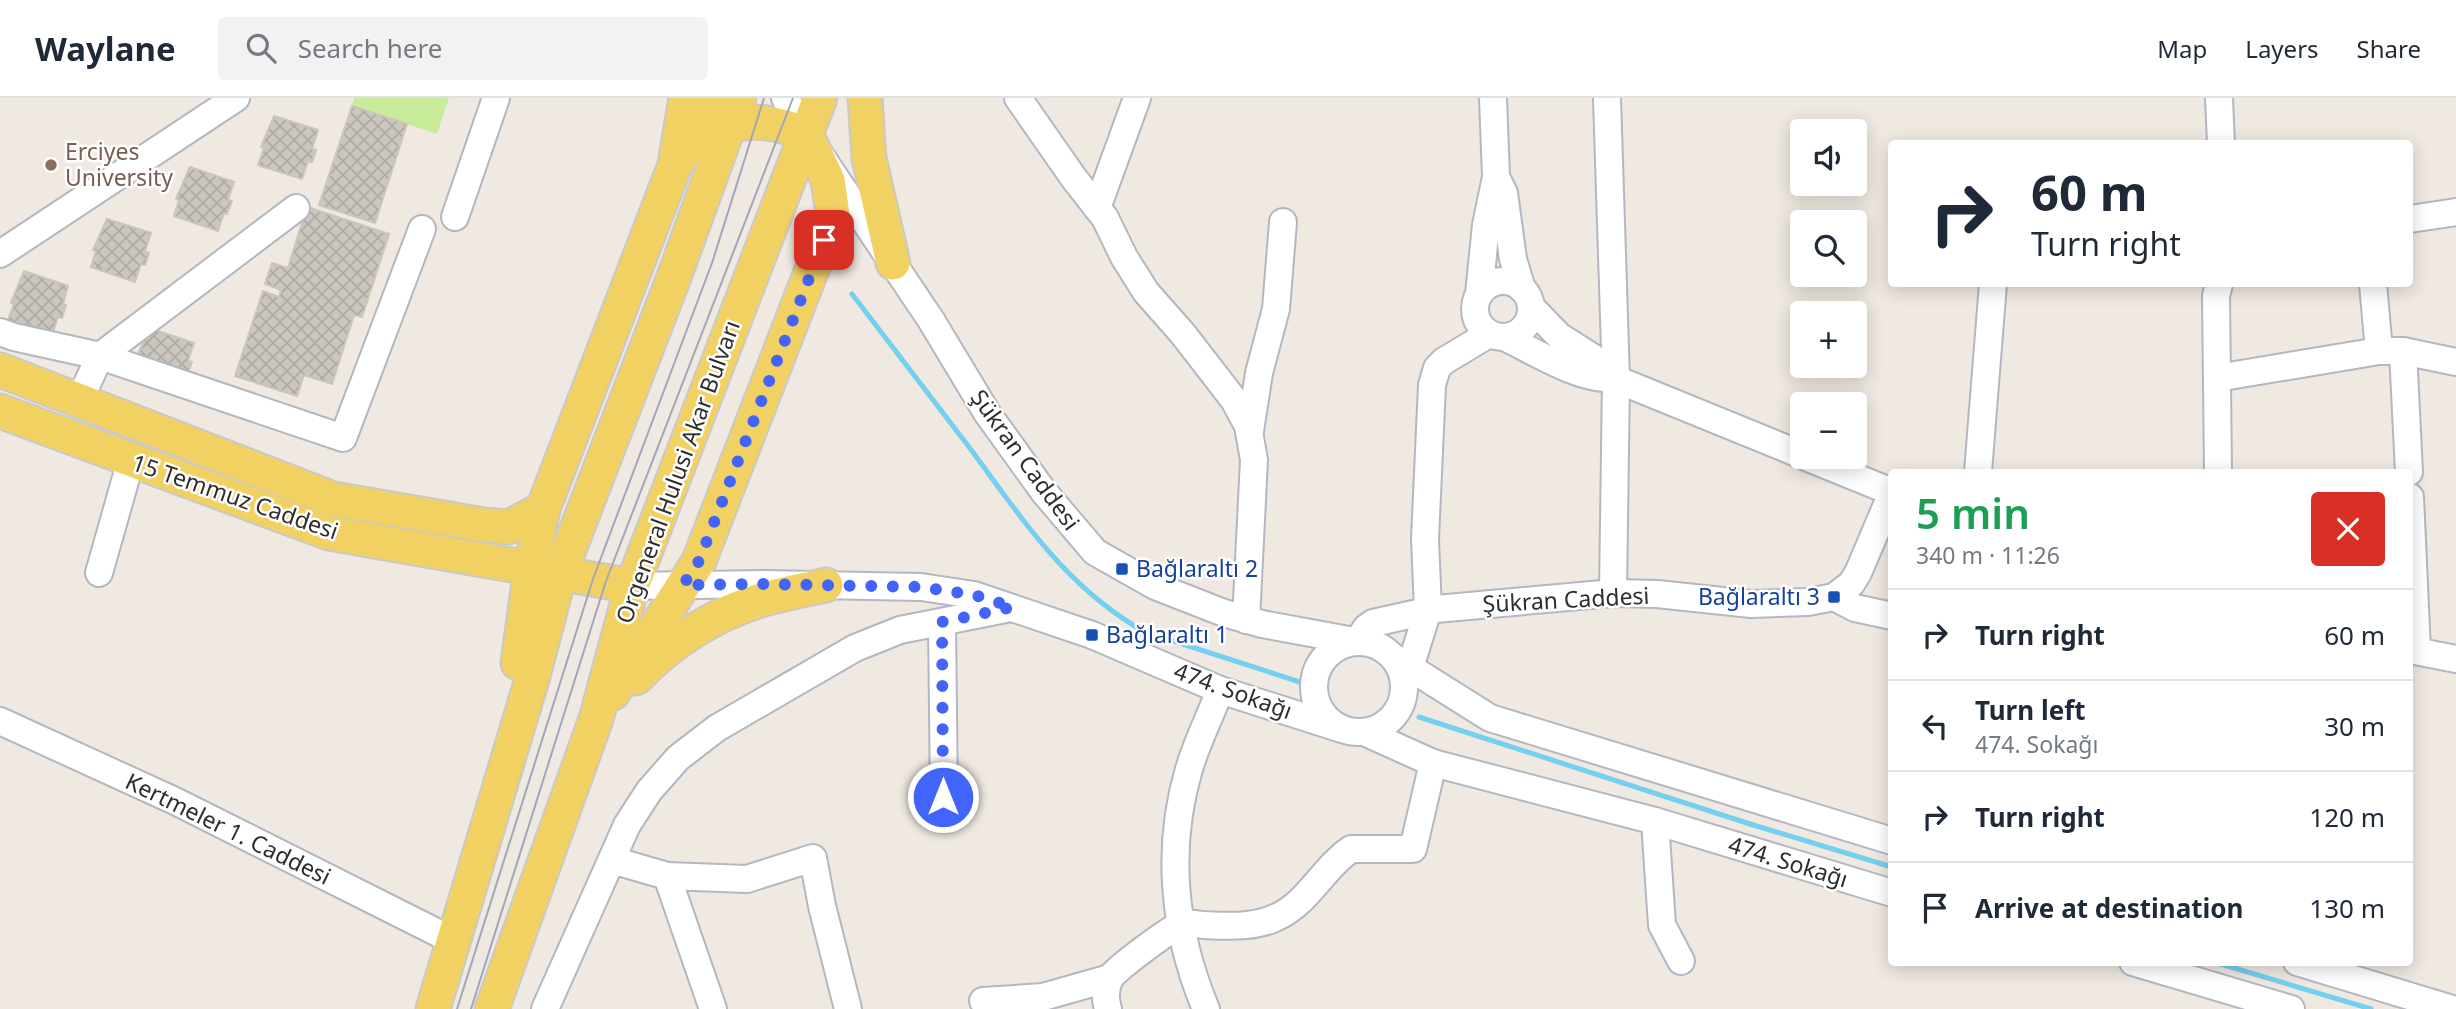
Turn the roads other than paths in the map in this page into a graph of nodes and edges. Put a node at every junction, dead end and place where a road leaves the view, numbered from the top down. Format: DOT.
graph roads {
  1 [pos="236,98"];
  2 [pos="496,98"];
  3 [pos="686,98"];
  4 [pos="785,98"];
  5 [pos="820,98"];
  6 [pos="865,98"];
  7 [pos="1018,98"];
  8 [pos="1137,98"];
  9 [pos="1493,98"];
  10 [pos="1607,98"];
  11 [pos="2219,98"];
  12 [pos="731,107"];
  13 [pos="806,134"];
  14 [pos="2221,140"];
  15 [pos="675,165"];
  16 [pos="1496,177"];
  17 [pos="296,208"];
  18 [pos="1097,208"];
  19 [pos="2456,212"];
  20 [pos="455,217"];
  21 [pos="2413,219"];
  22 [pos="1283,222"];
  23 [pos="422,229"];
  24 [pos="0,254"];
  25 [pos="893,263"];
  26 [pos="1993,287"];
  27 [pos="2218,287"];
  28 [pos="2374,287"];
  29 [pos="1479,294"];
  30 [pos="1526,298"];
  31 [pos="0,332"];
  32 [pos="1497,335"];
  33 [pos="2391,351"];
  34 [pos="100,356"];
  35 [pos="2456,362"];
  36 [pos="0,370"];
  37 [pos="2217,377"];
  38 [pos="1614,379"];
  39 [pos="79,401"];
  40 [pos="0,411"];
  41 [pos="1250,431"];
  42 [pos="1790,450"];
  43 [pos="131,460"];
  44 [pos="1835,469"];
  45 [pos="1978,469"];
  46 [pos="2218,469"];
  47 [pos="2409,469"];
  48 [pos="1888,491"];
  49 [pos="1888,502"];
  50 [pos="543,509"];
  51 [pos="545,571"];
  52 [pos="99,573"];
  53 [pos="683,585"];
  54 [pos="826,585"];
  55 [pos="632,586"];
  56 [pos="1613,593"];
  57 [pos="1834,597"];
  58 [pos="1013,607"];
  59 [pos="1428,610"];
  60 [pos="2413,612"];
  61 [pos="1888,615"];
  62 [pos="1246,620"];
  63 [pos="942,622"];
  64 [pos="1356,641"];
  65 [pos="2414,650"];
  66 [pos="2456,659"];
  67 [pos="1402,671"];
  68 [pos="1220,690"];
  69 [pos="596,719"];
  70 [pos="0,721"];
  71 [pos="1353,730"];
  72 [pos="1433,763"];
  73 [pos="943,797"];
  74 [pos="1656,821"];
  75 [pos="1888,840"];
  76 [pos="612,860"];
  77 [pos="667,876"];
  78 [pos="1888,892"];
  79 [pos="1180,924"];
  80 [pos="454,941"];
  81 [pos="1681,961"];
  82 [pos="2145,966"];
  83 [pos="2310,966"];
  84 [pos="1110,978"];
  85 [pos="983,1001"];
  86 [pos="842,1007"];
  87 [pos="2272,1008"];
  88 [pos="433,1009"];
  89 [pos="492,1009"];
  90 [pos="545,1009"];
  91 [pos="713,1009"];
  92 [pos="1108,1009"];
  93 [pos="1206,1009"];
  94 [pos="2452,1009"];
  1 -- 24 [label="street"];
  2 -- 20 [label="street"];
  3 -- 15 [label="main road"];
  4 -- 13 [label="street, Şükran Caddesi"];
  5 -- 13 [label="main road, Orgeneral Hulusi Akar Bulvarı"];
  6 -- 25 [label="main road"];
  7 -- 18 [label="street"];
  8 -- 18 [label="street"];
  9 -- 16 [label="street"];
  10 -- 38 [label="street"];
  11 -- 14 [label="street"];
  12 -- 13 [label="main road"];
  12 -- 15 [label="main road"];
  12 -- 51 [label="main road"];
  13 -- 25 [label="street, Şükran Caddesi"];
  13 -- 53 [label="main road"];
  13 -- 55 [label="main road, Orgeneral Hulusi Akar Bulvarı"];
  15 -- 50 [label="main road"];
  16 -- 29 [label="street"];
  16 -- 30 [label="street"];
  17 -- 34 [label="street"];
  18 -- 41 [label="street"];
  19 -- 21 [label="street"];
  22 -- 41 [label="street"];
  23 -- 34 [label="street"];
  25 -- 62 [label="street, Şükran Caddesi"];
  26 -- 45 [label="street"];
  27 -- 37 [label="street"];
  28 -- 33 [label="street"];
  29 -- 30 [label="street"];
  29 -- 32 [label="street"];
  30 -- 32 [label="street"];
  30 -- 38 [label="street"];
  31 -- 34 [label="street"];
  32 -- 38 [label="street"];
  32 -- 59 [label="street"];
  33 -- 35 [label="street"];
  33 -- 37 [label="street"];
  33 -- 47 [label="street"];
  34 -- 39 [label="street"];
  36 -- 39 [label="main road, 15 Temmuz Caddesi"];
  37 -- 46 [label="street"];
  38 -- 42 [label="street"];
  38 -- 56 [label="street"];
  39 -- 50 [label="main road, 15 Temmuz Caddesi"];
  40 -- 43 [label="main road, 15 Temmuz Caddesi"];
  41 -- 62 [label="street"];
  43 -- 51 [label="main road, 15 Temmuz Caddesi"];
  43 -- 52 [label="street"];
  44 -- 48 [label="street"];
  49 -- 57 [label="street"];
  50 -- 51 [label="main road"];
  51 -- 55 [label="main road, 15 Temmuz Caddesi"];
  51 -- 80 [label="main road"];
  53 -- 54 [label="street, 474. Sokağı"];
  53 -- 55 [label="street, 474. Sokağı"];
  53 -- 69 [label="main road"];
  54 -- 58 [label="street, 474. Sokağı"];
  54 -- 69 [label="main road"];
  55 -- 69 [label="main road, Orgeneral Hulusi Akar Bulvarı"];
  56 -- 57 [label="street, Şükran Caddesi"];
  56 -- 59 [label="street, Şükran Caddesi"];
  57 -- 61 [label="street"];
  58 -- 63 [label="street"];
  58 -- 68 [label="street, 474. Sokağı"];
  59 -- 64 [label="street, Şükran Caddesi"];
  59 -- 67 [label="street"];
  60 -- 65 [label="street"];
  62 -- 64 [label="street, Şükran Caddesi"];
  63 -- 73 [label="street"];
  63 -- 76 [label="street"];
  64 -- 67 [label="street"];
  64 -- 71 [label="street"];
  65 -- 66 [label="street"];
  67 -- 71 [label="street"];
  67 -- 75 [label="street"];
  68 -- 71 [label="street, 474. Sokağı"];
  68 -- 79 [label="street"];
  69 -- 89 [label="main road, Orgeneral Hulusi Akar Bulvarı"];
  70 -- 80 [label="street, Kertmeler 1. Caddesi"];
  71 -- 72 [label="street, 474. Sokağı"];
  72 -- 74 [label="street, 474. Sokağı"];
  72 -- 79 [label="street"];
  74 -- 78 [label="street, 474. Sokağı"];
  74 -- 81 [label="street"];
  76 -- 77 [label="street"];
  76 -- 90 [label="street"];
  77 -- 86 [label="street"];
  77 -- 91 [label="street"];
  79 -- 84 [label="street"];
  79 -- 93 [label="street"];
  80 -- 88 [label="main road"];
  82 -- 87 [label="street"];
  83 -- 94 [label="street"];
  84 -- 85 [label="street"];
  84 -- 92 [label="street"];
}
